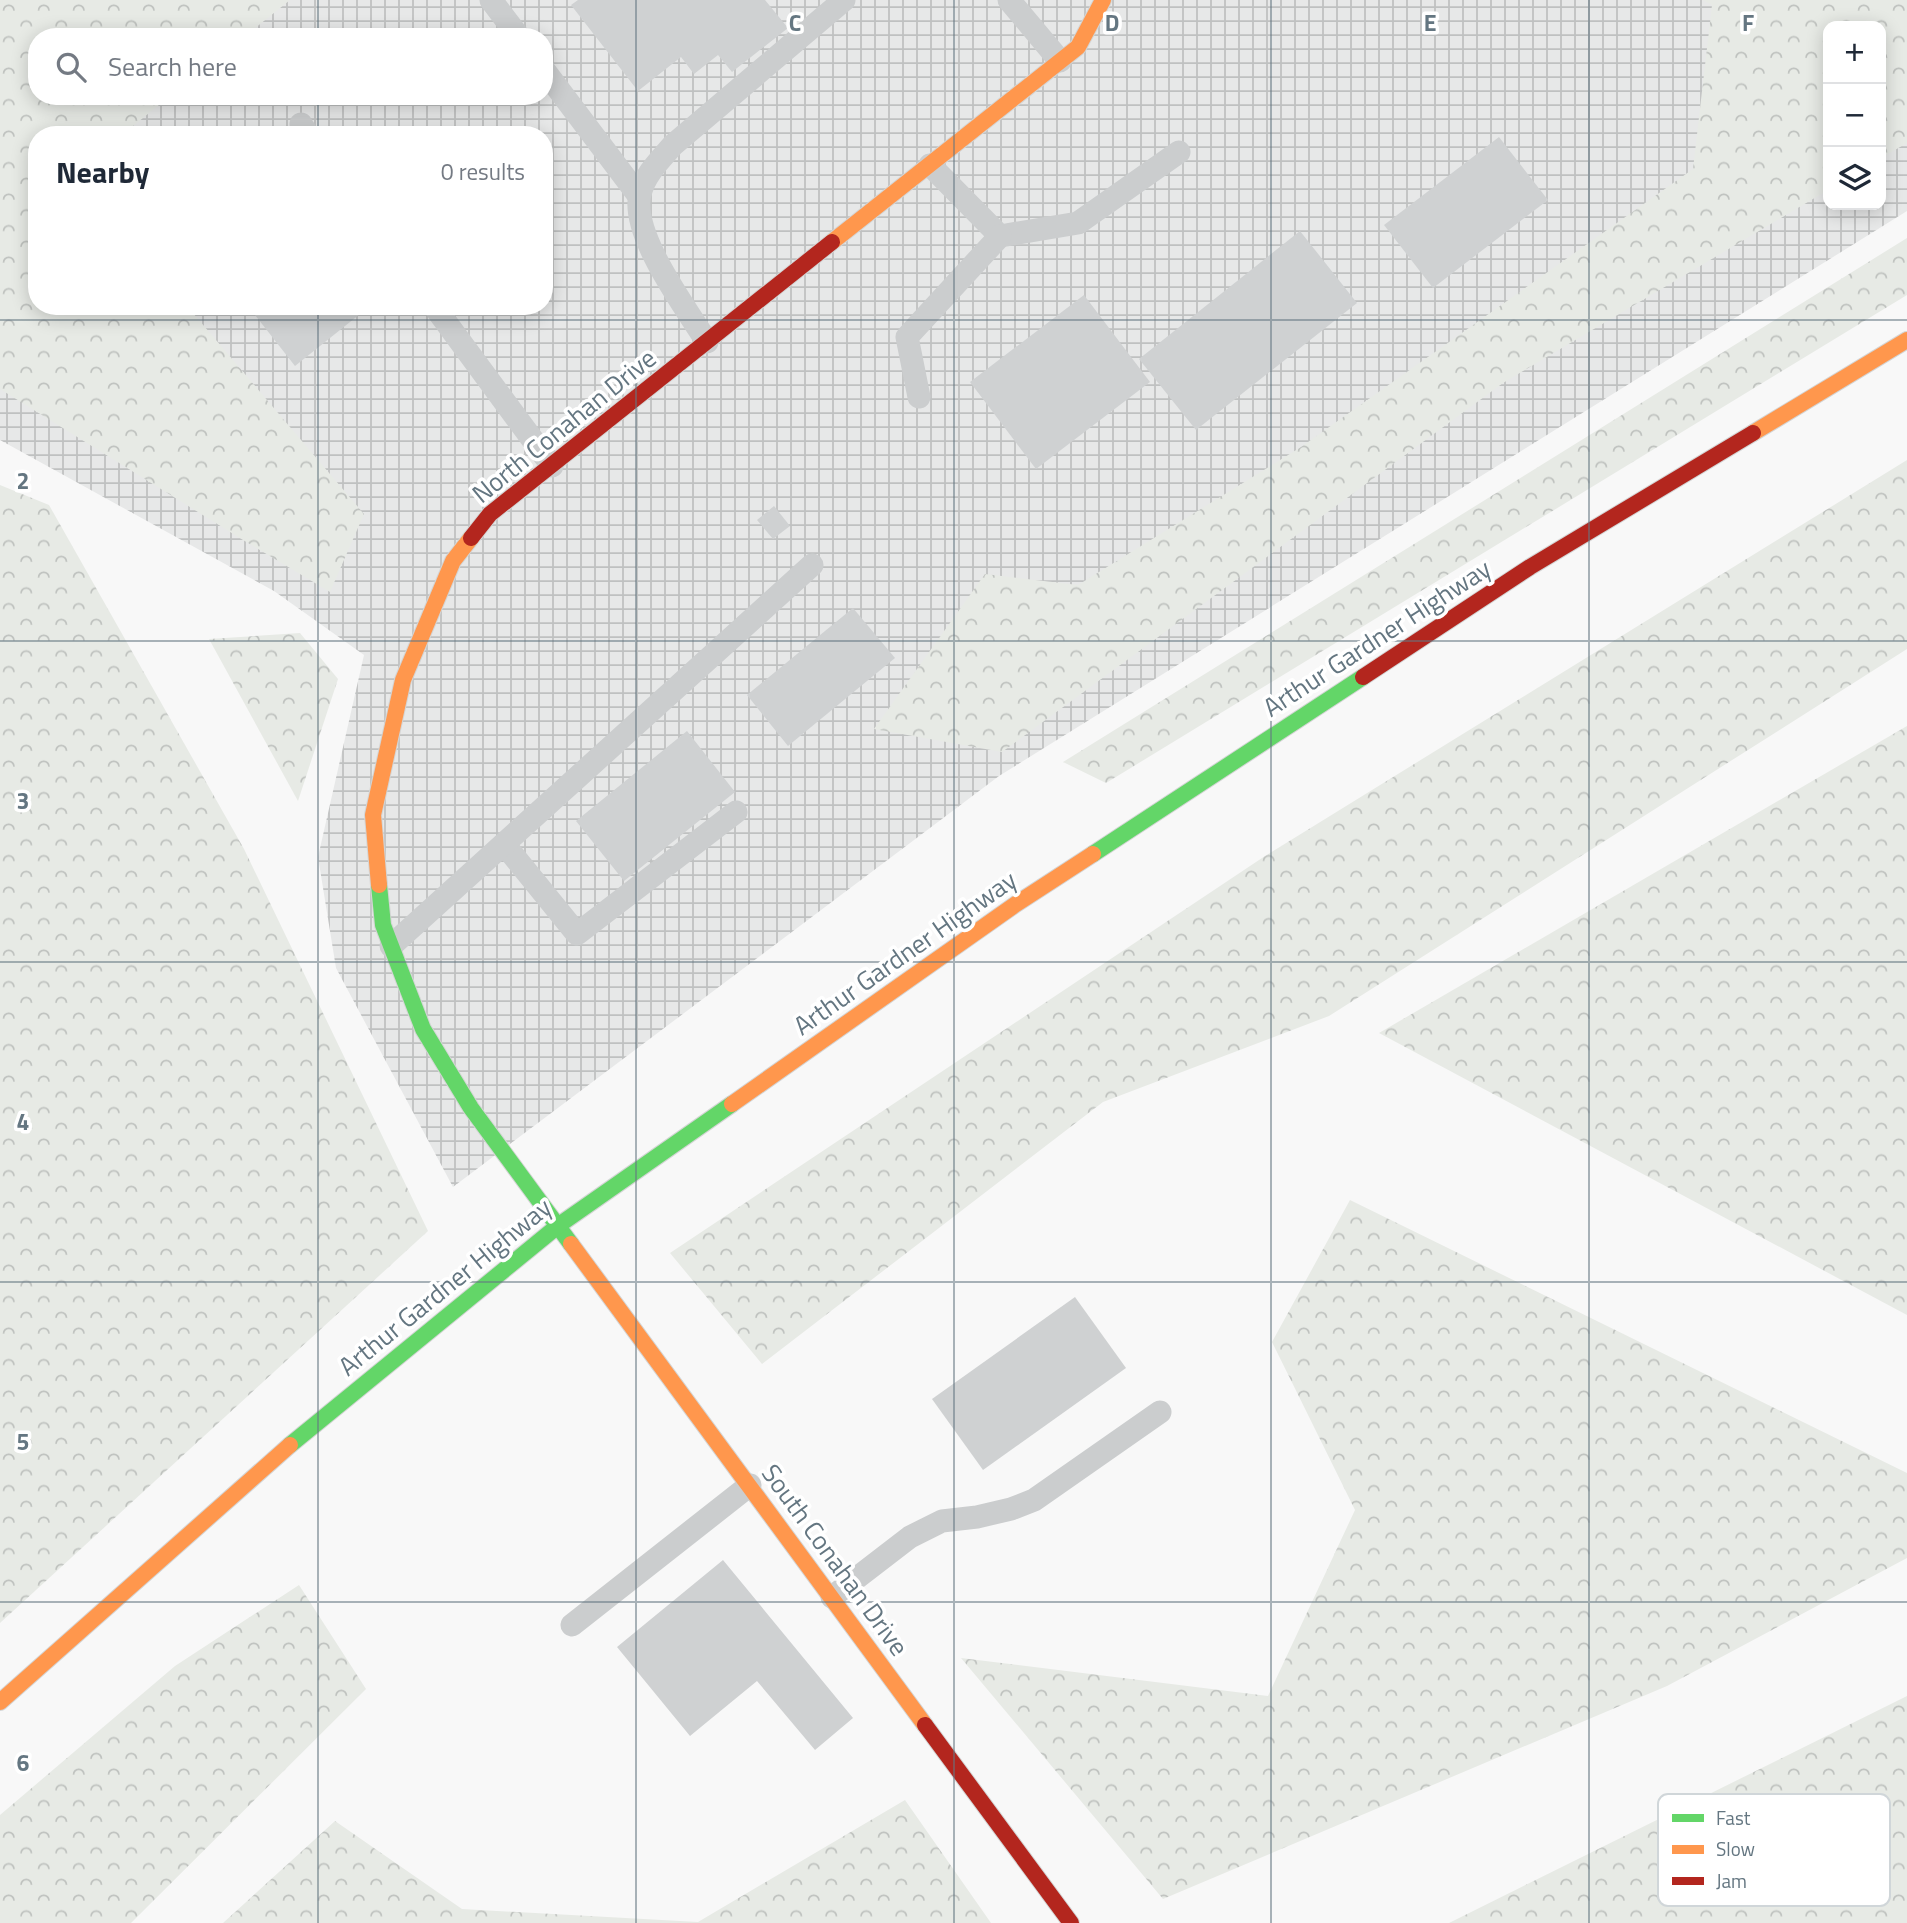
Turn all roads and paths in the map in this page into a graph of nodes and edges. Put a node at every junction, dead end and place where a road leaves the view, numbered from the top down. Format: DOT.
graph roads {
  1 [pos="491,0"];
  2 [pos="844,0"];
  3 [pos="1009,0"];
  4 [pos="1103,0"];
  5 [pos="512,28"];
  6 [pos="1060,61"];
  7 [pos="553,82"];
  8 [pos="1179,152"];
  9 [pos="930,165"];
  10 [pos="639,196"];
  11 [pos="1000,236"];
  12 [pos="441,315"];
  13 [pos="1907,340"];
  14 [pos="707,342"];
  15 [pos="919,397"];
  16 [pos="551,466"];
  17 [pos="812,565"];
  18 [pos="736,812"];
  19 [pos="504,844"];
  20 [pos="391,946"];
  21 [pos="559,1225"];
  22 [pos="1160,1412"];
  23 [pos="750,1485"];
  24 [pos="832,1597"];
  25 [pos="572,1625"];
  26 [pos="0,1702"];
  27 [pos="1071,1923"];
  1 -- 5 [label="lane"];
  2 -- 10 [label="lane"];
  3 -- 6 [label="lane"];
  4 -- 6 [label="street, North Conahan Drive"];
  6 -- 9 [label="street, North Conahan Drive"];
  7 -- 10 [label="lane"];
  8 -- 11 [label="lane"];
  9 -- 11 [label="lane"];
  9 -- 14 [label="street, North Conahan Drive"];
  10 -- 14 [label="lane"];
  11 -- 15 [label="lane"];
  12 -- 16 [label="lane"];
  13 -- 21 [label="street, Arthur Gardner Highway"];
  14 -- 16 [label="street, North Conahan Drive"];
  16 -- 20 [label="street, North Conahan Drive"];
  17 -- 19 [label="lane"];
  18 -- 19 [label="lane"];
  19 -- 20 [label="lane"];
  20 -- 21 [label="street, North Conahan Drive"];
  21 -- 23 [label="street, South Conahan Drive"];
  21 -- 26 [label="street, Arthur Gardner Highway"];
  22 -- 24 [label="lane"];
  23 -- 24 [label="street, South Conahan Drive"];
  23 -- 25 [label="lane"];
  24 -- 27 [label="street, South Conahan Drive"];
}
